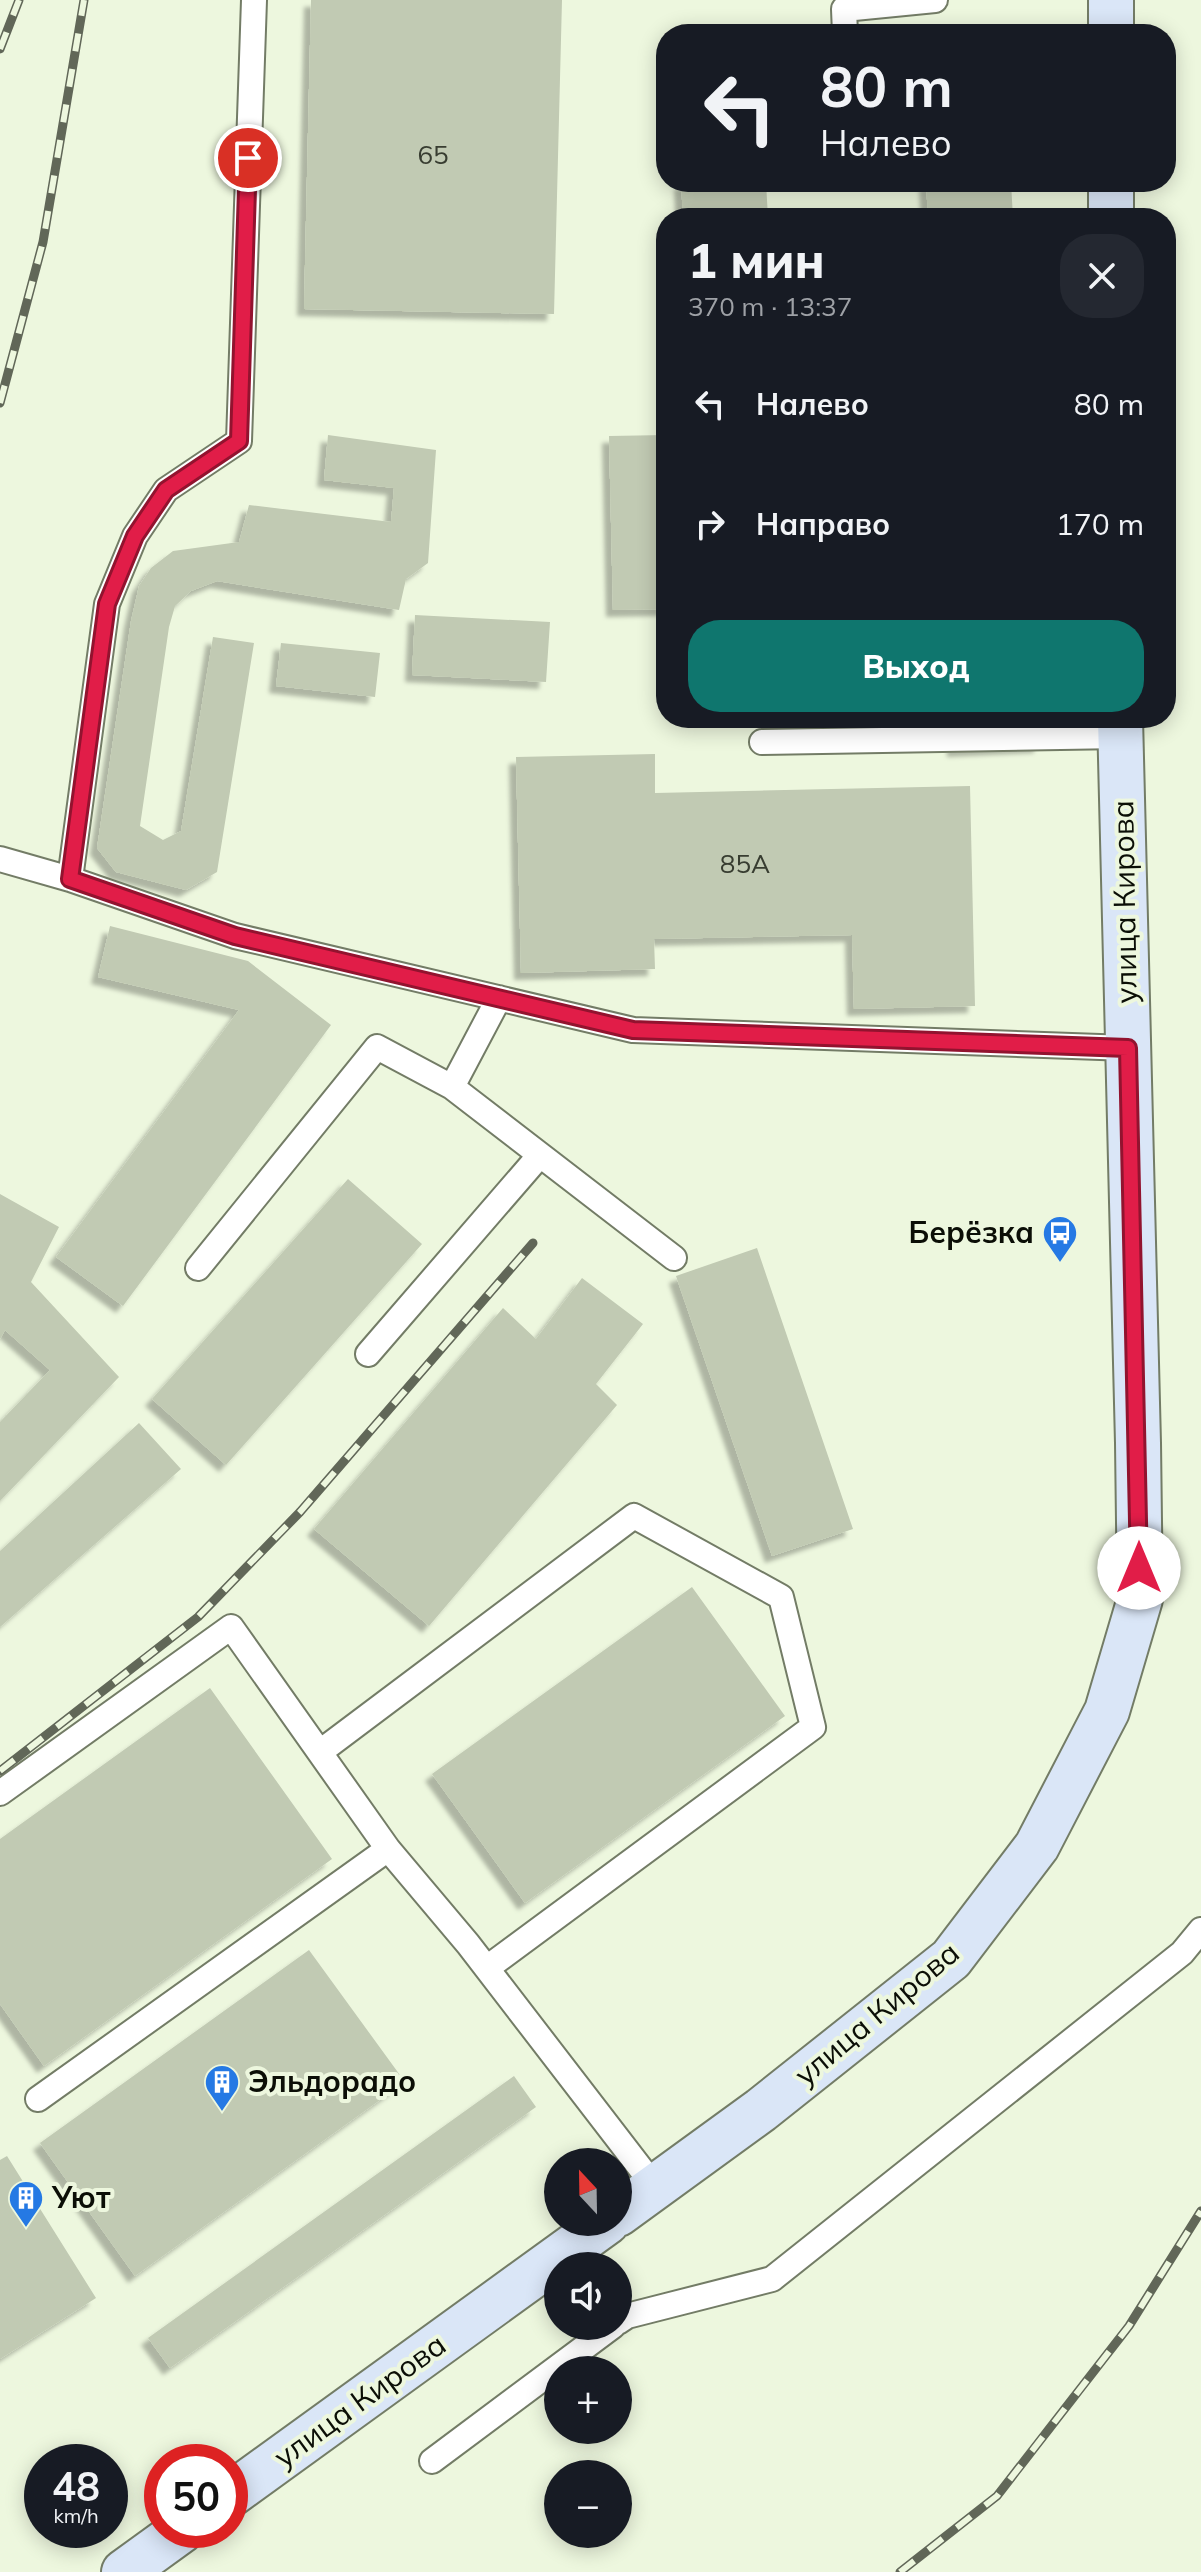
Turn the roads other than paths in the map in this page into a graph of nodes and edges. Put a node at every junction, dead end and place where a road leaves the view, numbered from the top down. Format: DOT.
graph roads {
  1 [pos="254,0"];
  2 [pos="935,0"];
  3 [pos="1111,0"];
  4 [pos="845,24"];
  5 [pos="1111,24"];
  6 [pos="1096,728"];
  7 [pos="1120,728"];
  8 [pos="762,742"];
  9 [pos="0,859"];
  10 [pos="70,879"];
  11 [pos="499,998"];
  12 [pos="1128,1048"];
  13 [pos="452,1087"];
  14 [pos="540,1155"];
  15 [pos="674,1258"];
  16 [pos="198,1268"];
  17 [pos="368,1354"];
  18 [pos="320,1752"];
  19 [pos="0,1793"];
  20 [pos="388,1849"];
  21 [pos="1201,1930"];
  22 [pos="487,1968"];
  23 [pos="38,2099"];
  24 [pos="655,2187"];
  25 [pos="632,2204"];
  26 [pos="588,2236"];
  27 [pos="632,2315"];
  28 [pos="594,2340"];
  29 [pos="432,2461"];
  30 [pos="248,2482"];
  31 [pos="157,2548"];
  32 [pos="124,2572"];
  1 -- 10 [label="lane"];
  2 -- 4 [label="lane"];
  3 -- 5 [label="main road"];
  6 -- 8 [label="lane"];
  7 -- 12 [label="main road, улица Кирова"];
  9 -- 10 [label="lane"];
  10 -- 11 [label="lane"];
  11 -- 12 [label="lane"];
  11 -- 13 [label="lane"];
  12 -- 24 [label="main road, улица Кирова"];
  13 -- 14 [label="lane"];
  13 -- 16 [label="lane"];
  14 -- 15 [label="lane"];
  14 -- 17 [label="lane"];
  18 -- 19 [label="lane"];
  18 -- 20 [label="lane"];
  18 -- 22 [label="lane"];
  20 -- 22 [label="lane"];
  20 -- 23 [label="lane"];
  21 -- 27 [label="lane"];
  22 -- 24 [label="lane"];
  24 -- 25 [label="main road, улица Кирова"];
  26 -- 30 [label="main road, улица Кирова"];
  28 -- 29 [label="lane"];
  31 -- 32 [label="main road"];
}
